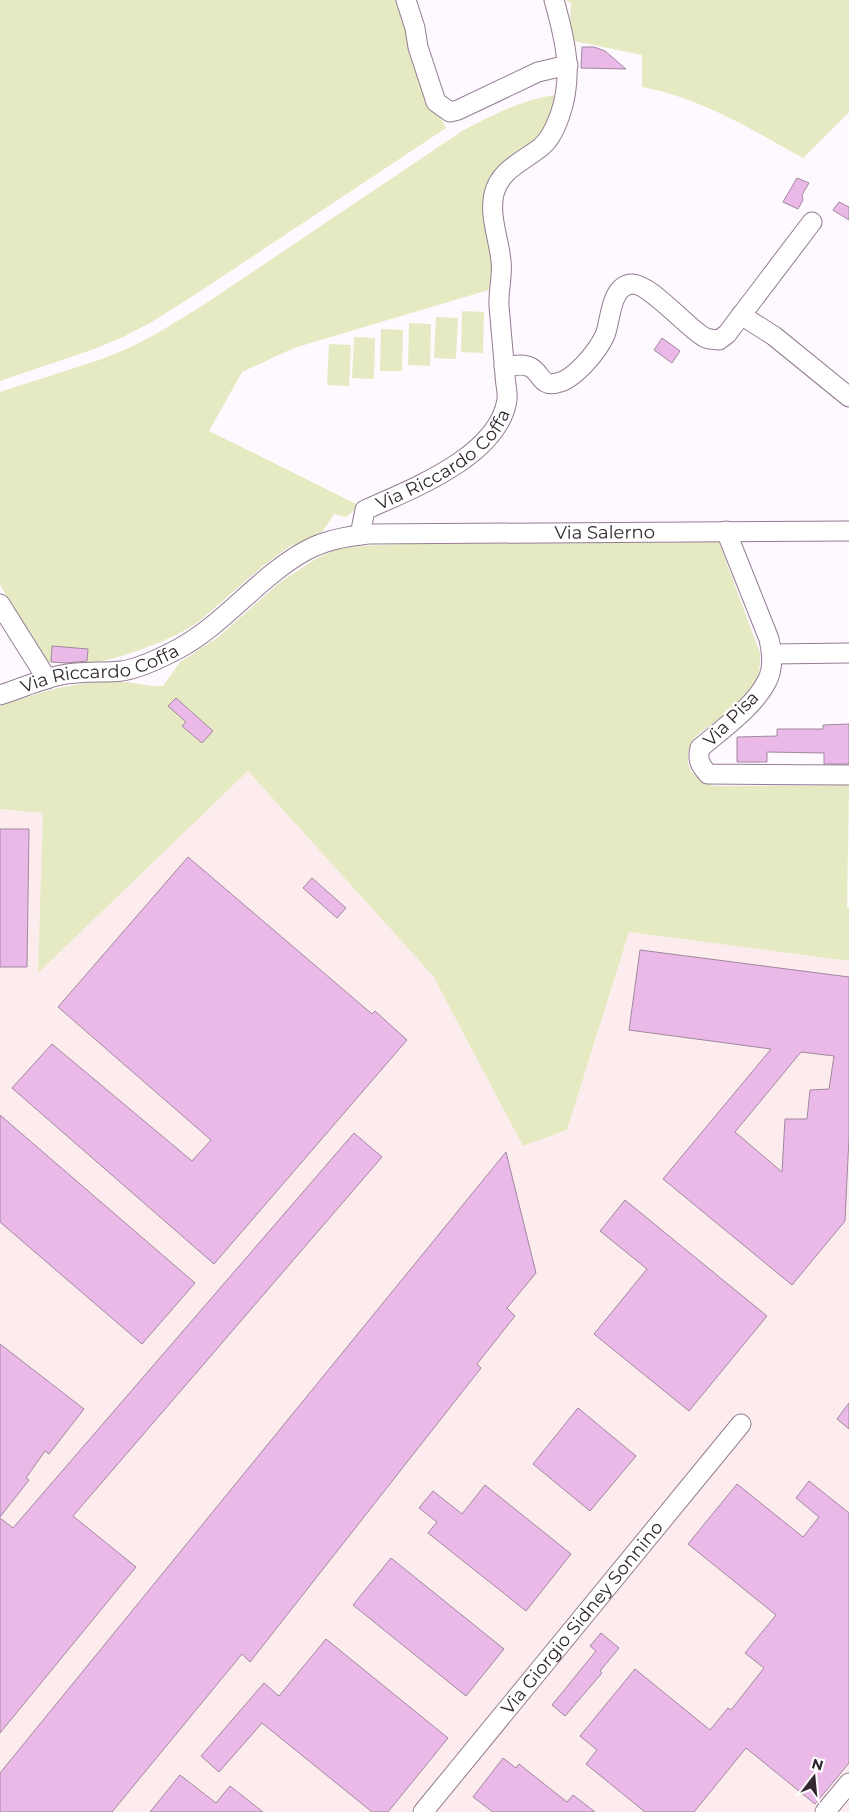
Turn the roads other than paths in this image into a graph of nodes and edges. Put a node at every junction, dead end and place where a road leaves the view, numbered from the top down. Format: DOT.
graph roads {
  1 [pos="406,0"];
  2 [pos="554,0"];
  3 [pos="568,65"];
  4 [pos="812,222"];
  5 [pos="741,315"];
  6 [pos="504,367"];
  7 [pos="849,397"];
  8 [pos="726,531"];
  9 [pos="849,531"];
  10 [pos="360,535"];
  11 [pos="0,604"];
  12 [pos="849,653"];
  13 [pos="772,654"];
  14 [pos="47,679"];
  15 [pos="0,695"];
  16 [pos="849,775"];
  17 [pos="741,1424"];
  18 [pos="849,1783"];
  19 [pos="423,1812"];
  20 [pos="825,1812"];
  1 -- 3 [label="street"];
  2 -- 3 [label="street, Via Riccardo Coffa"];
  3 -- 6 [label="street, Via Riccardo Coffa"];
  4 -- 5 [label="street"];
  5 -- 6 [label="street"];
  5 -- 7 [label="street"];
  6 -- 10 [label="street, Via Riccardo Coffa"];
  8 -- 9 [label="street, Via Salerno"];
  8 -- 10 [label="street, Via Salerno"];
  8 -- 13 [label="street, Via Pisa"];
  10 -- 14 [label="street, Via Riccardo Coffa"];
  11 -- 14 [label="street"];
  12 -- 13 [label="street"];
  13 -- 16 [label="street, Via Pisa"];
  14 -- 15 [label="street, Via Riccardo Coffa"];
  17 -- 19 [label="street, Via Giorgio Sidney Sonnino"];
  18 -- 20 [label="street"];
}
